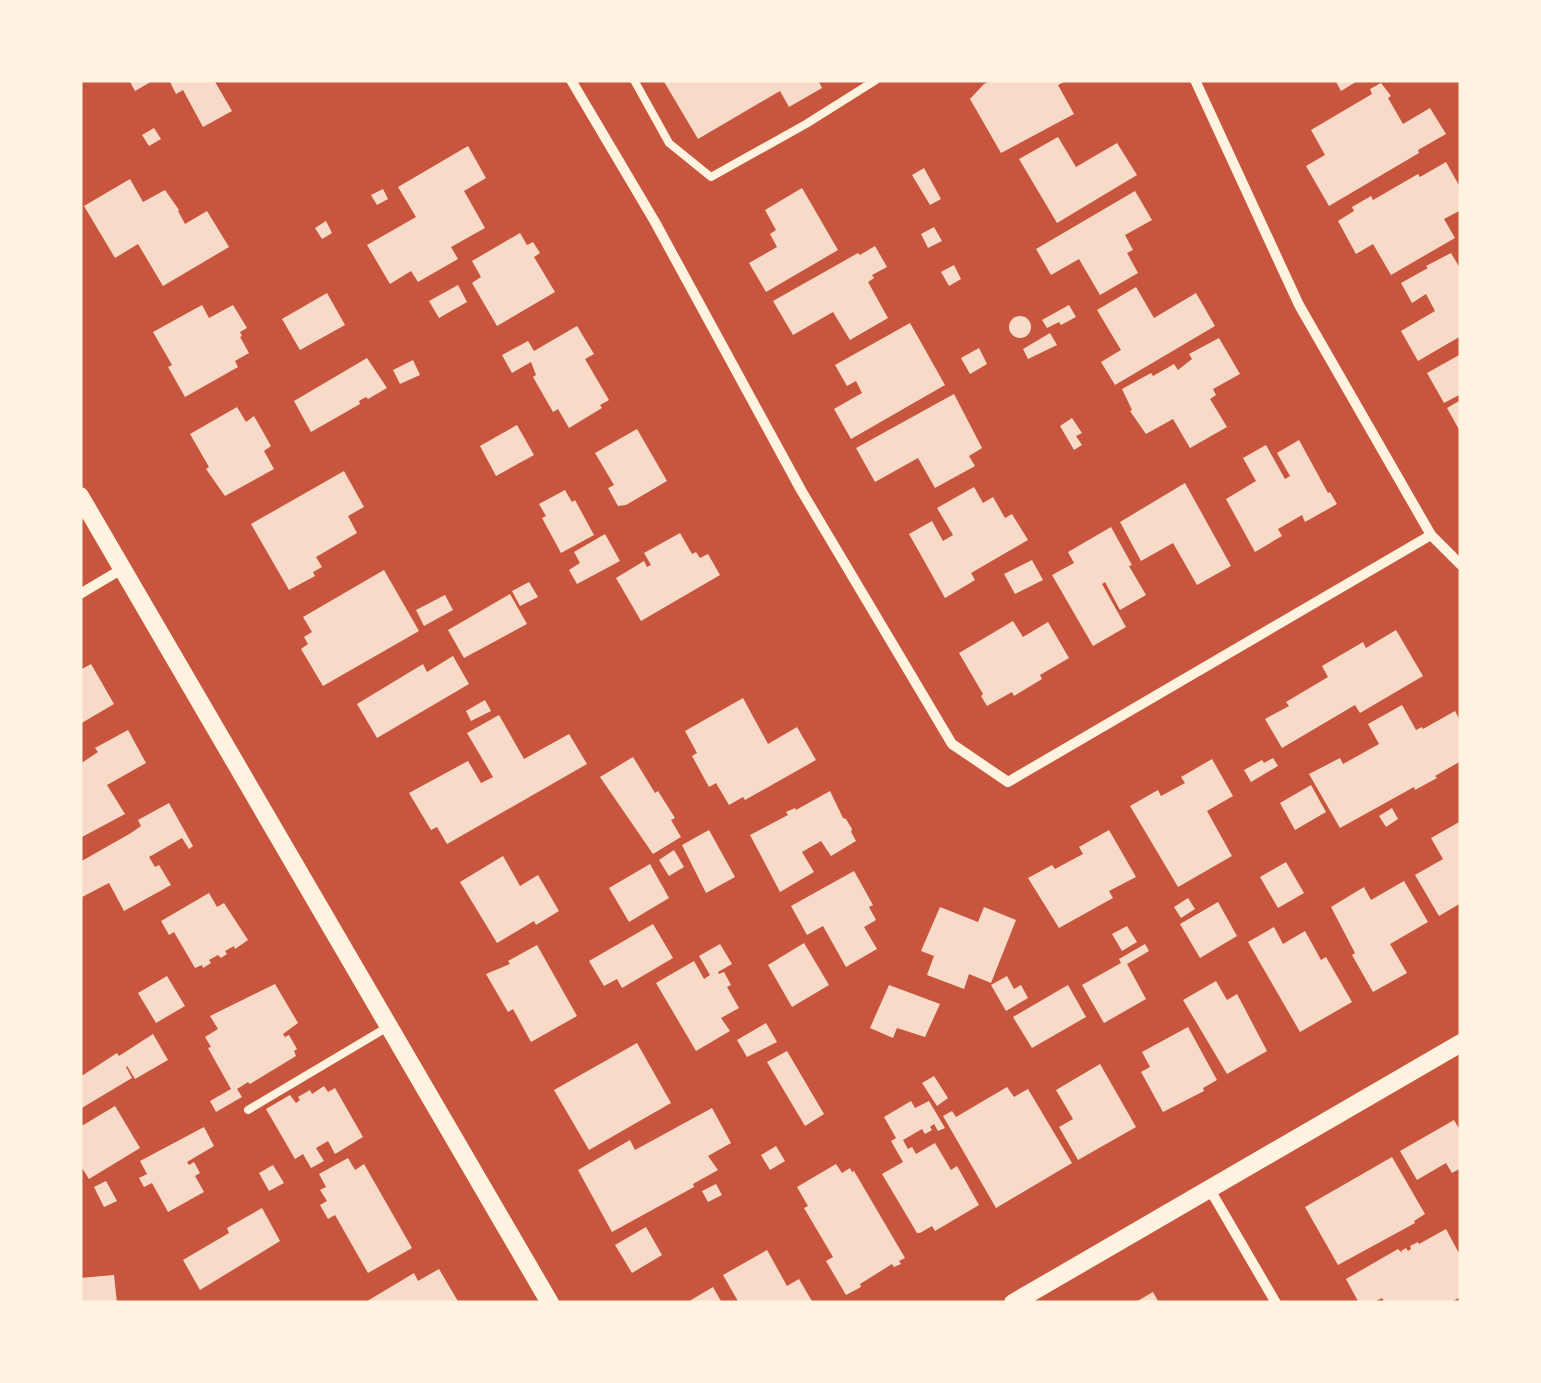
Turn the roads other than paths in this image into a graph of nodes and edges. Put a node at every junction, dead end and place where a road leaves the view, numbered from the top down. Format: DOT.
graph roads {
  1 [pos="571,80"];
  2 [pos="634,80"];
  3 [pos="876,80"];
  4 [pos="1195,80"];
  5 [pos="80,496"];
  6 [pos="1431,534"];
  7 [pos="1461,565"];
  8 [pos="122,569"];
  9 [pos="80,594"];
  10 [pos="389,1026"];
  11 [pos="1461,1042"];
  12 [pos="248,1110"];
  13 [pos="1209,1188"];
  14 [pos="550,1303"];
  15 [pos="1014,1303"];
  16 [pos="1276,1303"];
  1 -- 6 [label="street"];
  2 -- 3 [label="lane"];
  4 -- 6 [label="street"];
  5 -- 8 [label="street"];
  6 -- 7 [label="street"];
  8 -- 9 [label="street"];
  8 -- 10 [label="street"];
  10 -- 12 [label="lane"];
  10 -- 14 [label="street"];
  11 -- 13 [label="street"];
  13 -- 15 [label="street"];
  13 -- 16 [label="street"];
}
